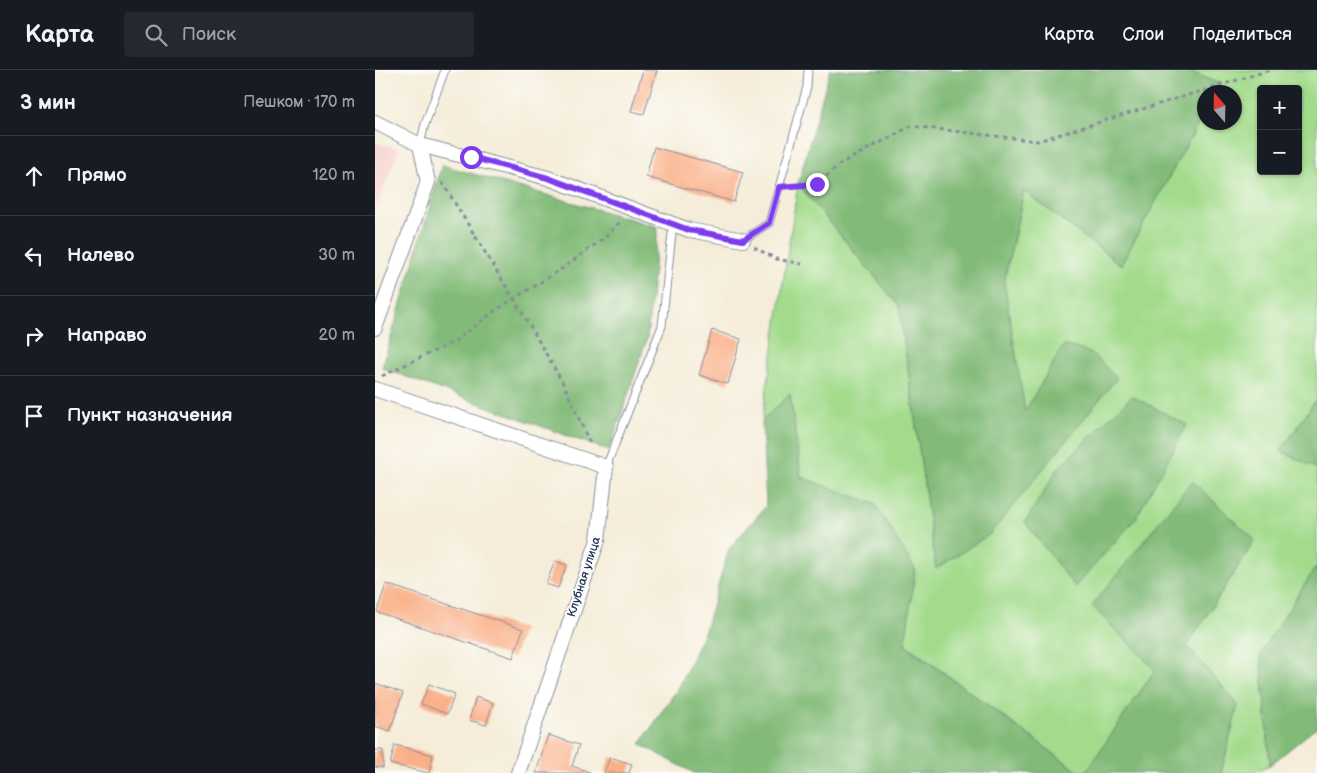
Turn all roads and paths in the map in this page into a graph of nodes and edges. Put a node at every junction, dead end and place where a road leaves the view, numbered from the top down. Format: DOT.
graph roads {
  1 [pos="445,70"];
  2 [pos="808,70"];
  3 [pos="1270,70"];
  4 [pos="375,122"];
  5 [pos="420,145"];
  6 [pos="437,174"];
  7 [pos="779,187"];
  8 [pos="632,209"];
  9 [pos="673,224"];
  10 [pos="743,240"];
  11 [pos="801,264"];
  12 [pos="514,299"];
  13 [pos="375,328"];
  14 [pos="375,379"];
  15 [pos="375,389"];
  16 [pos="606,466"];
  17 [pos="518,773"];
  1 -- 5 [label="lane"];
  2 -- 7 [label="lane"];
  3 -- 7 [label="path"];
  4 -- 5 [label="street"];
  5 -- 8 [label="street"];
  5 -- 13 [label="street"];
  6 -- 12 [label="path"];
  7 -- 10 [label="lane"];
  8 -- 9 [label="street"];
  8 -- 12 [label="path"];
  9 -- 10 [label="street"];
  9 -- 16 [label="lane"];
  10 -- 11 [label="path"];
  12 -- 14 [label="path"];
  12 -- 16 [label="path"];
  15 -- 16 [label="street"];
  16 -- 17 [label="street, Клубная улица"];
}
